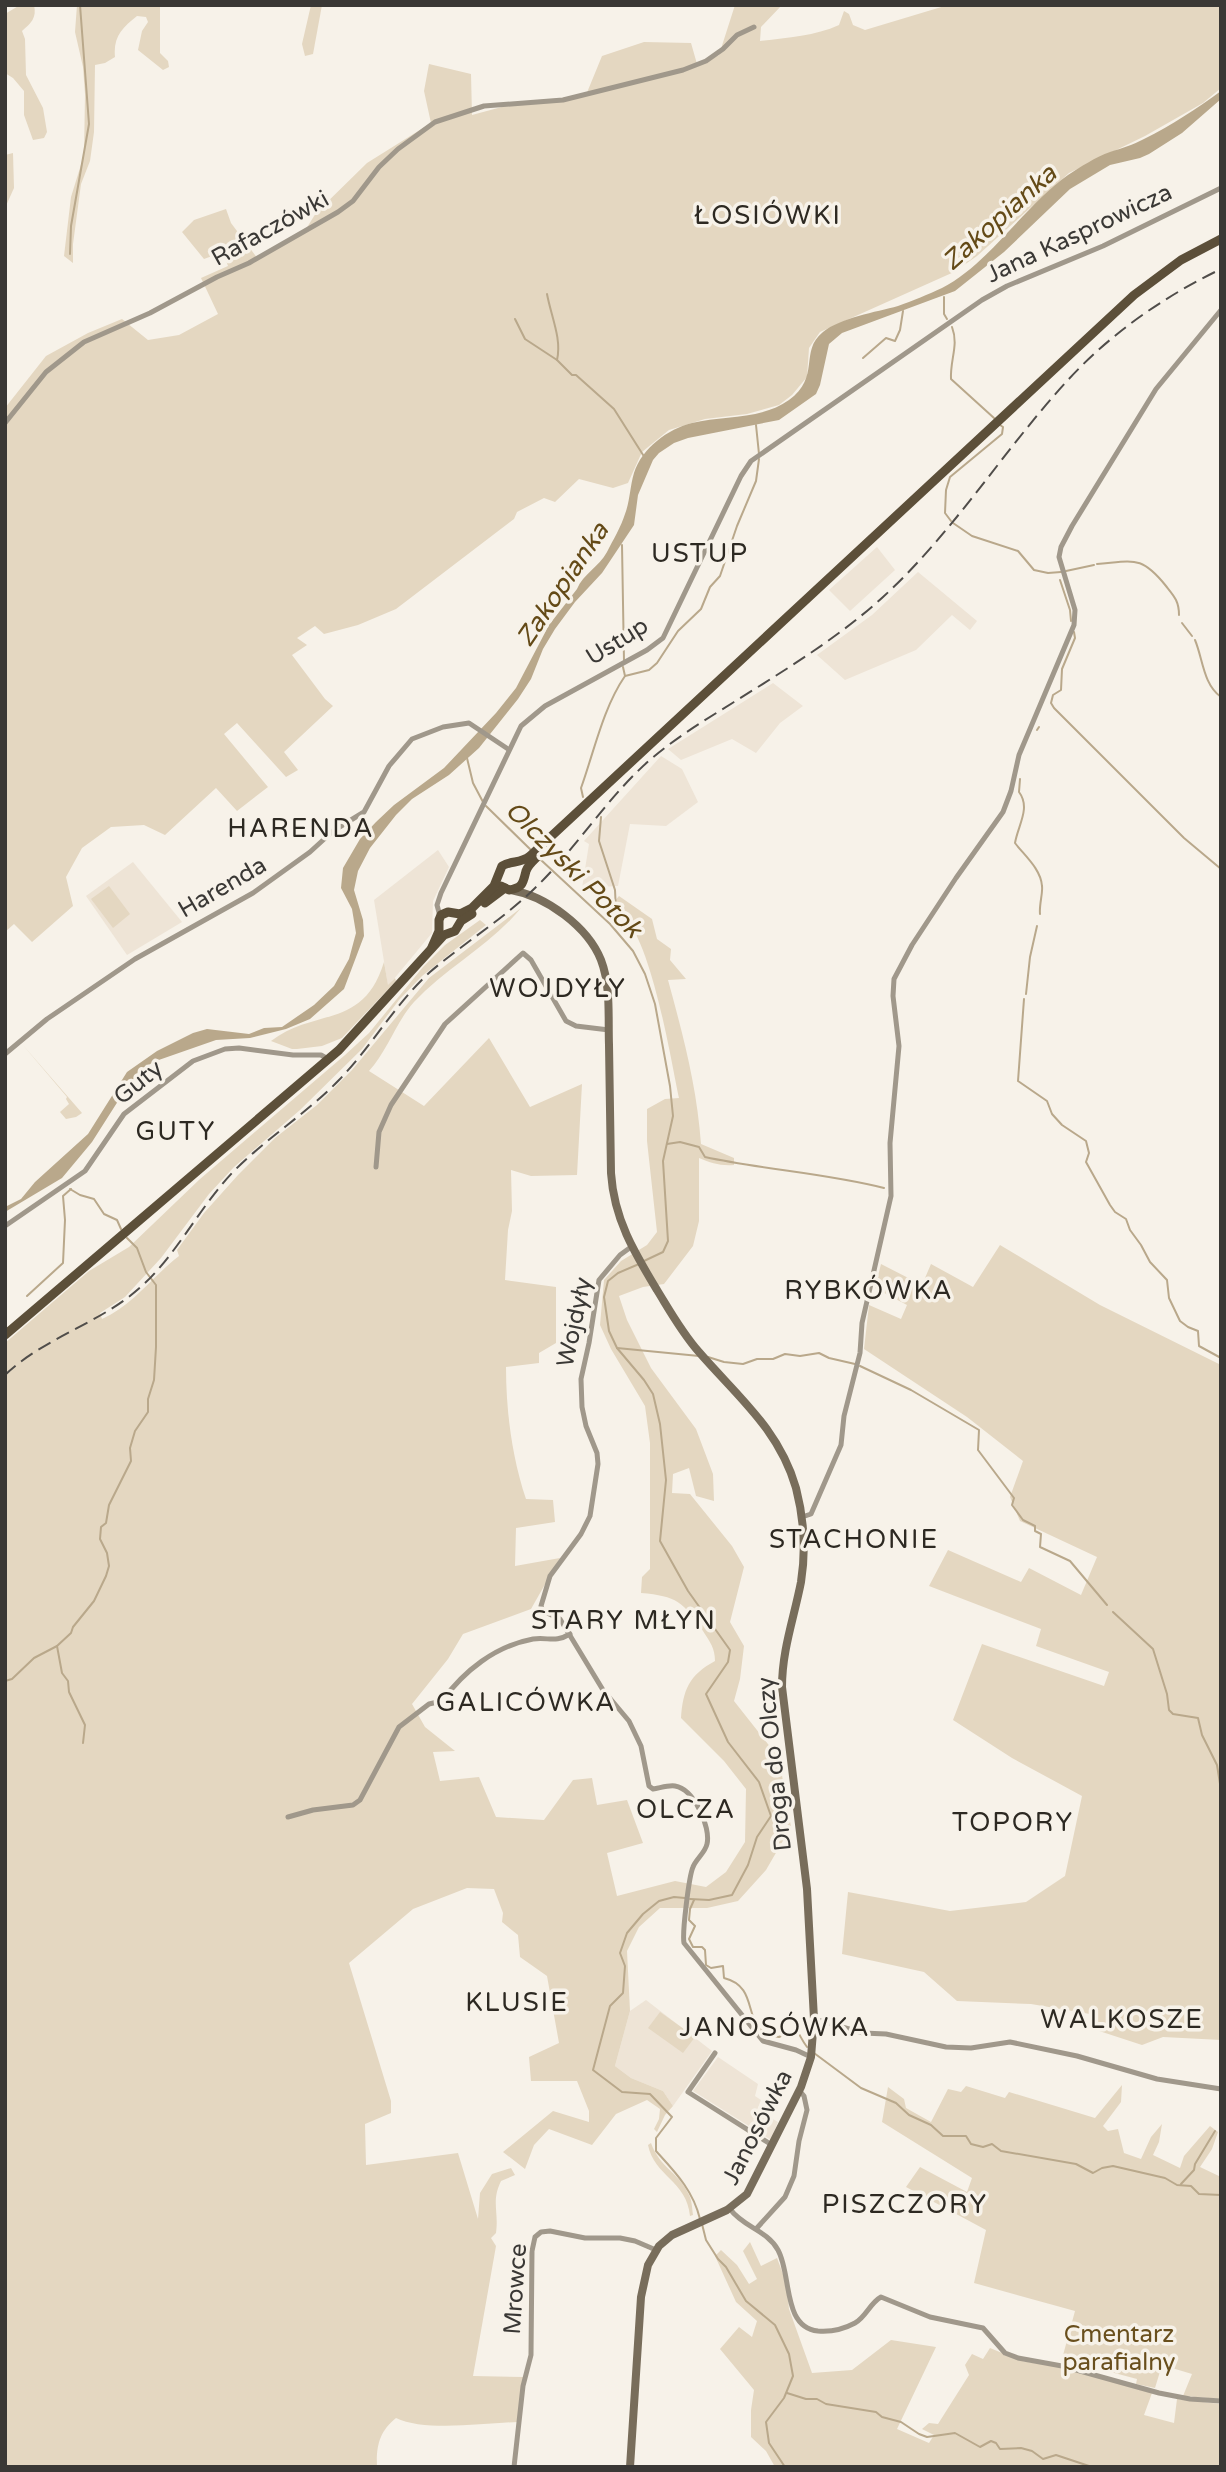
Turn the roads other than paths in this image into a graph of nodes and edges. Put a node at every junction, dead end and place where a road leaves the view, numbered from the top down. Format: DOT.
graph roads {
  1 [pos="754,27"];
  2 [pos="1221,188"];
  3 [pos="1221,239"];
  4 [pos="1221,310"];
  5 [pos="922,341"];
  6 [pos="5,423"];
  7 [pos="508,749"];
  8 [pos="536,855"];
  9 [pos="515,863"];
  10 [pos="525,873"];
  11 [pos="497,880"];
  12 [pos="523,884"];
  13 [pos="508,889"];
  14 [pos="529,894"];
  15 [pos="438,900"];
  16 [pos="449,918"];
  17 [pos="448,933"];
  18 [pos="432,947"];
  19 [pos="609,1030"];
  20 [pos="5,1054"];
  21 [pos="329,1059"];
  22 [pos="376,1167"];
  23 [pos="5,1226"];
  24 [pos="634,1251"];
  25 [pos="5,1335"];
  26 [pos="802,1517"];
  27 [pos="570,1634"];
  28 [pos="289,1817"];
  29 [pos="806,1871"];
  30 [pos="814,2020"];
  31 [pos="715,2053"];
  32 [pos="811,2057"];
  33 [pos="1221,2089"];
  34 [pos="799,2090"];
  35 [pos="773,2146"];
  36 [pos="730,2209"];
  37 [pos="756,2228"];
  38 [pos="656,2250"];
  39 [pos="1221,2401"];
  40 [pos="514,2467"];
  41 [pos="630,2467"];
  1 -- 6 [label="street, Rafaczówki"];
  2 -- 5 [label="street, Jana Kasprowicza"];
  3 -- 8 [label="main road"];
  4 -- 26 [label="street"];
  5 -- 7 [label="street, Ustup"];
  7 -- 15 [label="street, Ustup"];
  7 -- 20 [label="street, Harenda"];
  8 -- 9 [label="main road"];
  8 -- 10 [label="main road"];
  9 -- 10 [label="main road"];
  9 -- 11 [label="main road"];
  10 -- 12 [label="main road"];
  11 -- 13 [label="main road"];
  11 -- 16 [label="main road"];
  12 -- 13 [label="main road"];
  12 -- 14 [label="street"];
  13 -- 14 [label="street"];
  13 -- 16 [label="main road"];
  14 -- 19 [label="street"];
  15 -- 16 [label="street"];
  15 -- 16 [label="street"];
  16 -- 17 [label="main road"];
  16 -- 17 [label="main road"];
  16 -- 18 [label="main road"];
  17 -- 18 [label="main road"];
  18 -- 21 [label="main road"];
  19 -- 22 [label="street"];
  19 -- 24 [label="street"];
  21 -- 23 [label="street, Guty"];
  21 -- 25 [label="main road"];
  24 -- 26 [label="street, Droga do Olczy"];
  24 -- 27 [label="street, Wojdyły"];
  26 -- 29 [label="street, Droga do Olczy"];
  27 -- 28 [label="street"];
  27 -- 32 [label="street, Janosówka"];
  29 -- 30 [label="street, Janosówka"];
  30 -- 32 [label="street, Janosówka"];
  30 -- 33 [label="street"];
  31 -- 35 [label="street"];
  32 -- 34 [label="street, Janosówka"];
  34 -- 35 [label="street, Janosówka"];
  34 -- 37 [label="street"];
  35 -- 36 [label="street, Janosówka"];
  36 -- 37 [label="street"];
  36 -- 38 [label="street"];
  37 -- 39 [label="street"];
  38 -- 40 [label="street, Mrowce"];
  38 -- 41 [label="street"];
}
